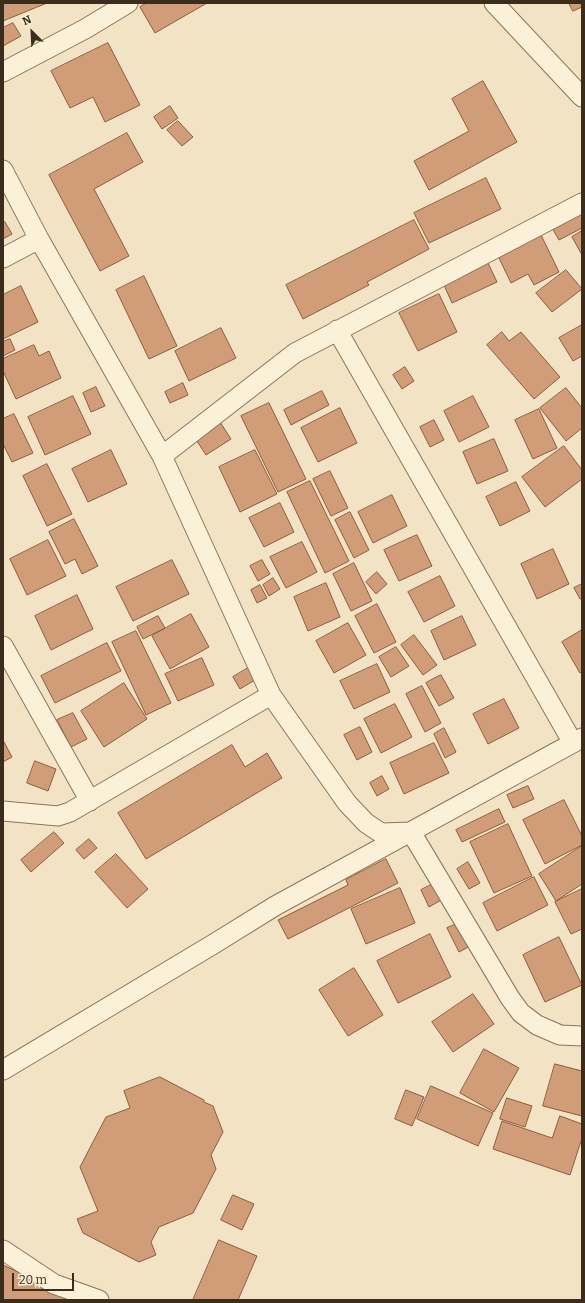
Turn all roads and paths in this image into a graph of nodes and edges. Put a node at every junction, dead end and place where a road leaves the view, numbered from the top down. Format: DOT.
graph roads {
  1 [pos="128,3"];
  2 [pos="494,3"];
  3 [pos="3,72"];
  4 [pos="582,97"];
  5 [pos="3,170"];
  6 [pos="582,204"];
  7 [pos="39,239"];
  8 [pos="3,258"];
  9 [pos="337,330"];
  10 [pos="162,456"];
  11 [pos="3,646"];
  12 [pos="271,695"];
  13 [pos="578,741"];
  14 [pos="90,801"];
  15 [pos="3,810"];
  16 [pos="411,832"];
  17 [pos="582,1036"];
  18 [pos="3,1070"];
  19 [pos="3,1250"];
  20 [pos="99,1300"];
  1 -- 3 [label="street"];
  2 -- 4 [label="street"];
  5 -- 7 [label="street"];
  6 -- 9 [label="street"];
  7 -- 8 [label="street"];
  7 -- 10 [label="street"];
  9 -- 10 [label="street"];
  9 -- 13 [label="street"];
  10 -- 12 [label="street"];
  11 -- 14 [label="street"];
  12 -- 14 [label="street"];
  12 -- 16 [label="street"];
  13 -- 16 [label="street"];
  14 -- 15 [label="street"];
  16 -- 17 [label="street"];
  16 -- 18 [label="street"];
  19 -- 20 [label="street"];
}
